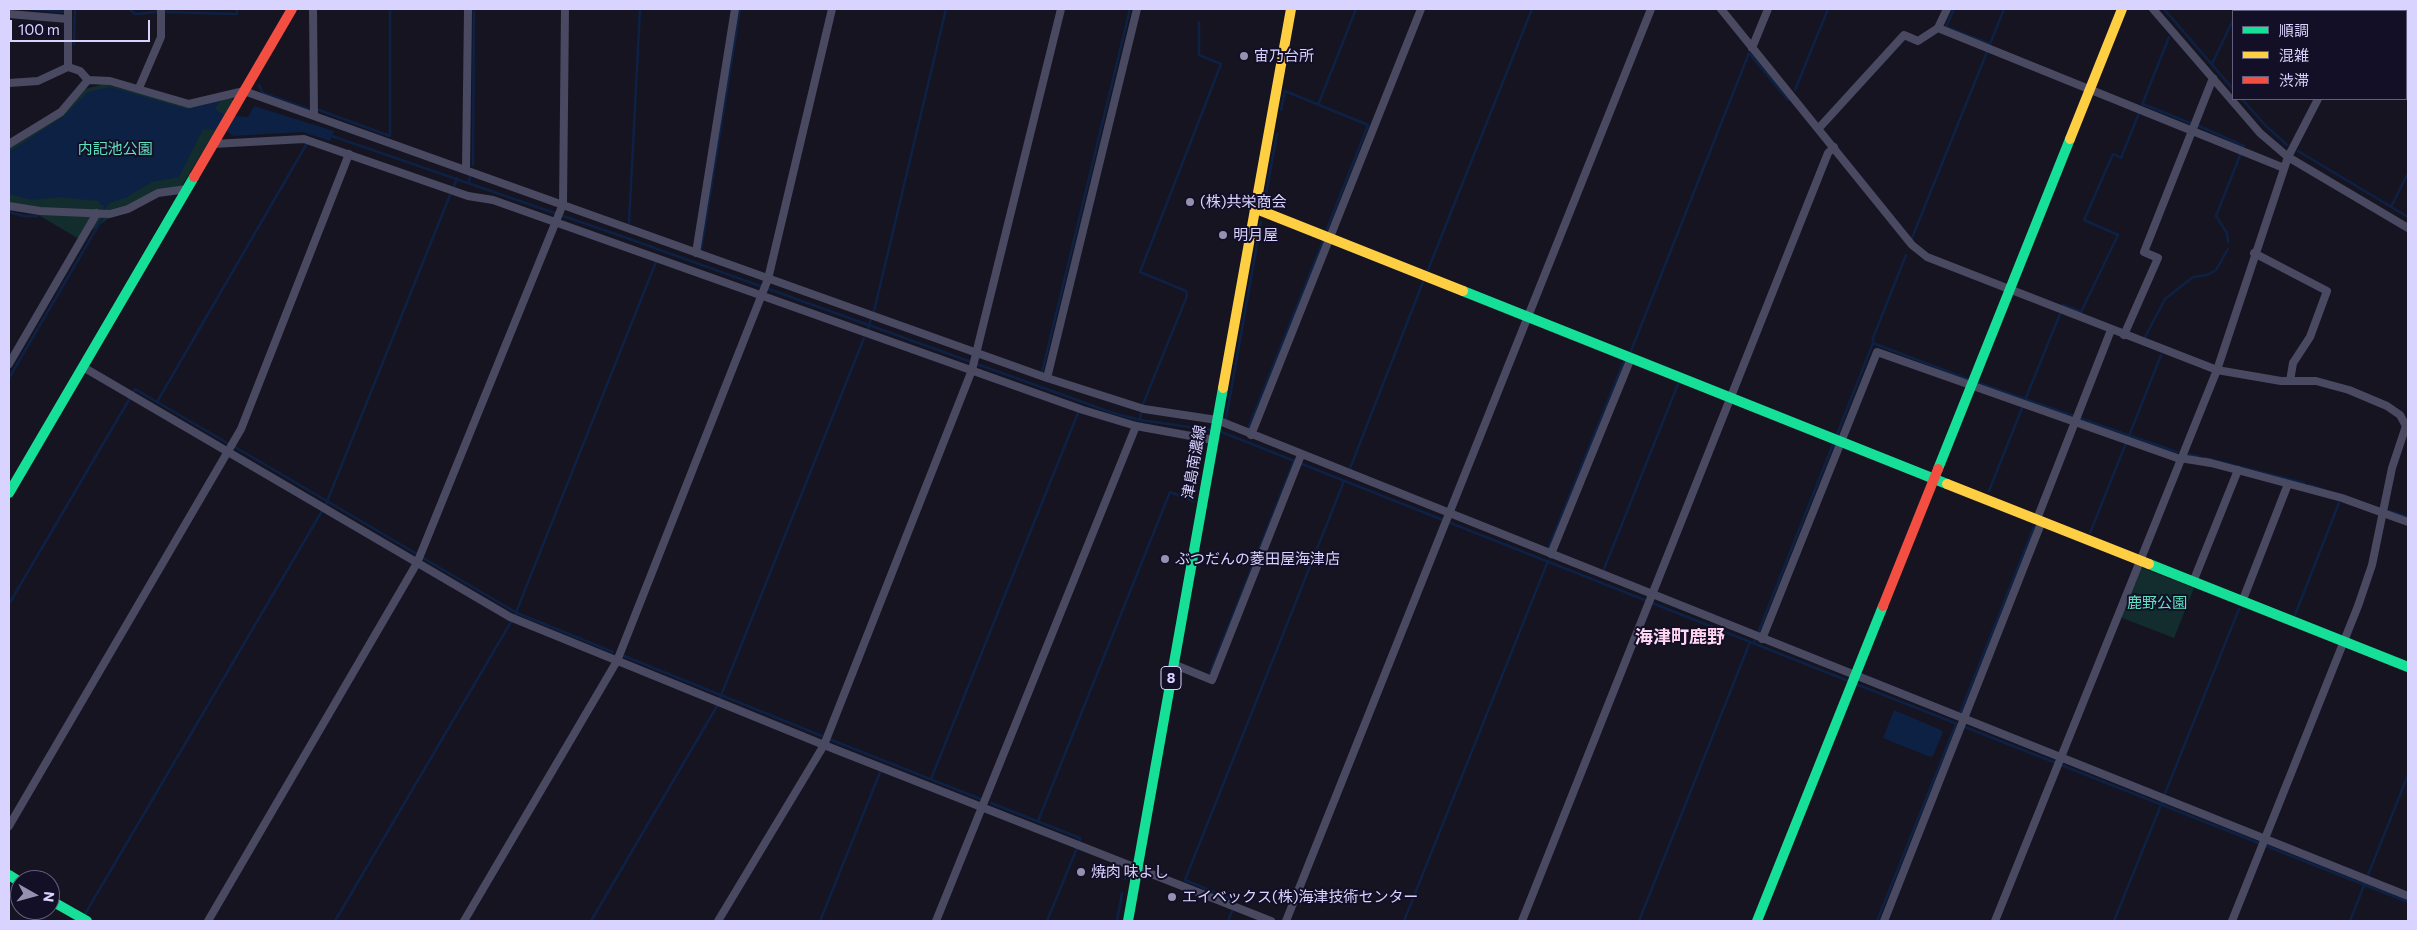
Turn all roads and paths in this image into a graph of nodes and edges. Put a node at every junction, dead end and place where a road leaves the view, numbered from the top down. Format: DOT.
graph roads {
  1 [pos="68,9"];
  2 [pos="161,9"];
  3 [pos="292,9"];
  4 [pos="314,9"];
  5 [pos="468,9"];
  6 [pos="565,9"];
  7 [pos="735,9"];
  8 [pos="832,9"];
  9 [pos="1061,9"];
  10 [pos="1137,9"];
  11 [pos="1291,9"];
  12 [pos="1421,9"];
  13 [pos="1651,9"];
  14 [pos="1721,9"];
  15 [pos="1768,9"];
  16 [pos="1947,9"];
  17 [pos="2122,9"];
  18 [pos="2153,9"];
  19 [pos="9,14"];
  20 [pos="68,19"];
  21 [pos="1938,28"];
  22 [pos="1752,48"];
  23 [pos="68,67"];
  24 [pos="2213,78"];
  25 [pos="88,80"];
  26 [pos="9,83"];
  27 [pos="139,88"];
  28 [pos="2089,88"];
  29 [pos="244,91"];
  30 [pos="2317,100"];
  31 [pos="314,116"];
  32 [pos="1819,128"];
  33 [pos="2192,131"];
  34 [pos="9,144"];
  35 [pos="213,144"];
  36 [pos="1834,147"];
  37 [pos="349,154"];
  38 [pos="2288,157"];
  39 [pos="2284,168"];
  40 [pos="466,170"];
  41 [pos="187,189"];
  42 [pos="9,206"];
  43 [pos="562,206"];
  44 [pos="1254,208"];
  45 [pos="97,213"];
  46 [pos="556,221"];
  47 [pos="2408,228"];
  48 [pos="1330,238"];
  49 [pos="696,253"];
  50 [pos="2254,253"];
  51 [pos="768,280"];
  52 [pos="2010,290"];
  53 [pos="763,294"];
  54 [pos="1527,317"];
  55 [pos="2111,330"];
  56 [pos="2124,335"];
  57 [pos="978,355"];
  58 [pos="1631,358"];
  59 [pos="9,364"];
  60 [pos="82,367"];
  61 [pos="972,369"];
  62 [pos="2217,370"];
  63 [pos="1048,378"];
  64 [pos="2290,381"];
  65 [pos="1973,382"];
  66 [pos="1731,397"];
  67 [pos="2076,419"];
  68 [pos="1216,422"];
  69 [pos="1136,426"];
  70 [pos="2407,426"];
  71 [pos="1251,435"];
  72 [pos="1213,438"];
  73 [pos="1838,440"];
  74 [pos="229,452"];
  75 [pos="1300,456"];
  76 [pos="2180,458"];
  77 [pos="2238,470"];
  78 [pos="1934,479"];
  79 [pos="2288,484"];
  80 [pos="9,493"];
  81 [pos="2383,513"];
  82 [pos="1448,515"];
  83 [pos="2039,520"];
  84 [pos="2408,522"];
  85 [pos="1550,554"];
  86 [pos="2139,560"];
  87 [pos="418,563"];
  88 [pos="2193,582"];
  89 [pos="1651,600"];
  90 [pos="2242,602"];
  91 [pos="1759,637"];
  92 [pos="2344,641"];
  93 [pos="617,661"];
  94 [pos="1173,664"];
  95 [pos="2408,667"];
  96 [pos="1853,680"];
  97 [pos="1961,723"];
  98 [pos="824,745"];
  99 [pos="2059,762"];
  100 [pos="983,807"];
  101 [pos="9,826"];
  102 [pos="2264,843"];
  103 [pos="1137,869"];
  104 [pos="2408,896"];
  105 [pos="60,906"];
  106 [pos="87,921"];
  107 [pos="208,921"];
  108 [pos="464,921"];
  109 [pos="718,921"];
  110 [pos="936,921"];
  111 [pos="1128,921"];
  112 [pos="1271,921"];
  113 [pos="1286,921"];
  114 [pos="1522,921"];
  115 [pos="1757,921"];
  116 [pos="1884,921"];
  117 [pos="1995,921"];
  118 [pos="2232,921"];
  1 -- 20 [label="street"];
  2 -- 27 [label="street"];
  3 -- 29 [label="street"];
  4 -- 31 [label="street"];
  5 -- 40 [label="street"];
  6 -- 43 [label="street"];
  7 -- 49 [label="street"];
  8 -- 51 [label="street"];
  9 -- 57 [label="street"];
  10 -- 63 [label="street"];
  11 -- 44 [label="street, 津島南濃線 / 8"];
  12 -- 48 [label="street"];
  13 -- 54 [label="street"];
  14 -- 22 [label="street"];
  15 -- 22 [label="street"];
  16 -- 21 [label="street"];
  17 -- 28 [label="street"];
  18 -- 24 [label="street"];
  19 -- 20 [label="street"];
  20 -- 23 [label="street"];
  21 -- 28 [label="street"];
  21 -- 32 [label="street"];
  22 -- 32 [label="street"];
  23 -- 25 [label="street"];
  23 -- 26 [label="street"];
  24 -- 33 [label="street"];
  24 -- 38 [label="street"];
  25 -- 27 [label="street"];
  25 -- 34 [label="street"];
  27 -- 29 [label="street"];
  28 -- 33 [label="street"];
  28 -- 52 [label="street"];
  29 -- 31 [label="street"];
  29 -- 35 [label="street"];
  30 -- 38 [label="street"];
  31 -- 40 [label="street"];
  32 -- 36 [label="street"];
  33 -- 39 [label="street"];
  33 -- 56 [label="street"];
  35 -- 37 [label="street"];
  35 -- 41 [label="street"];
  36 -- 52 [label="street"];
  36 -- 66 [label="street"];
  37 -- 46 [label="street"];
  37 -- 74 [label="street"];
  38 -- 39 [label="street"];
  38 -- 47 [label="street"];
  39 -- 50 [label="street"];
  40 -- 43 [label="street"];
  41 -- 45 [label="street"];
  41 -- 60 [label="street"];
  42 -- 45 [label="street"];
  43 -- 46 [label="street"];
  43 -- 49 [label="street"];
  44 -- 48 [label="street"];
  44 -- 68 [label="street, 津島南濃線 / 8"];
  45 -- 59 [label="street"];
  46 -- 53 [label="street"];
  46 -- 87 [label="street"];
  48 -- 54 [label="street"];
  48 -- 71 [label="street"];
  49 -- 51 [label="street"];
  50 -- 62 [label="street"];
  50 -- 64 [label="street"];
  51 -- 53 [label="street"];
  51 -- 57 [label="street"];
  52 -- 55 [label="street"];
  52 -- 65 [label="street"];
  53 -- 61 [label="street"];
  53 -- 93 [label="street"];
  54 -- 58 [label="street"];
  54 -- 82 [label="street"];
  55 -- 56 [label="street"];
  55 -- 67 [label="street"];
  56 -- 62 [label="street"];
  57 -- 61 [label="street"];
  57 -- 63 [label="street"];
  58 -- 66 [label="street"];
  58 -- 85 [label="street"];
  60 -- 74 [label="street"];
  60 -- 80 [label="street"];
  61 -- 69 [label="street"];
  61 -- 98 [label="street"];
  62 -- 64 [label="street"];
  62 -- 76 [label="street"];
  63 -- 68 [label="street"];
  64 -- 70 [label="street"];
  65 -- 67 [label="street"];
  65 -- 73 [label="street"];
  65 -- 78 [label="street"];
  66 -- 73 [label="street"];
  66 -- 89 [label="street"];
  67 -- 76 [label="street"];
  67 -- 83 [label="street"];
  68 -- 71 [label="street"];
  68 -- 72 [label="street, 津島南濃線 / 8"];
  69 -- 72 [label="street"];
  69 -- 100 [label="street"];
  70 -- 81 [label="street"];
  71 -- 75 [label="street"];
  72 -- 94 [label="street, 津島南濃線 / 8"];
  73 -- 78 [label="street"];
  73 -- 91 [label="street"];
  74 -- 87 [label="street"];
  74 -- 101 [label="street"];
  75 -- 82 [label="street"];
  75 -- 94 [label="street"];
  76 -- 77 [label="street"];
  76 -- 86 [label="street"];
  77 -- 79 [label="street"];
  77 -- 88 [label="street"];
  78 -- 83 [label="street"];
  78 -- 96 [label="street"];
  79 -- 81 [label="street"];
  79 -- 90 [label="street"];
  81 -- 84 [label="street"];
  81 -- 92 [label="street"];
  82 -- 85 [label="street"];
  82 -- 113 [label="street"];
  83 -- 86 [label="street"];
  83 -- 97 [label="street"];
  85 -- 89 [label="street"];
  86 -- 88 [label="street"];
  86 -- 99 [label="street"];
  87 -- 93 [label="street"];
  87 -- 107 [label="street"];
  88 -- 90 [label="street"];
  89 -- 91 [label="street"];
  89 -- 114 [label="street"];
  90 -- 92 [label="street"];
  91 -- 96 [label="street"];
  92 -- 95 [label="street"];
  92 -- 102 [label="street"];
  93 -- 98 [label="street"];
  93 -- 108 [label="street"];
  94 -- 103 [label="street, 津島南濃線 / 8"];
  96 -- 97 [label="street"];
  96 -- 115 [label="street"];
  97 -- 99 [label="street"];
  97 -- 116 [label="street"];
  98 -- 100 [label="street"];
  98 -- 109 [label="street"];
  99 -- 102 [label="street"];
  99 -- 117 [label="street"];
  100 -- 103 [label="street"];
  100 -- 110 [label="street"];
  102 -- 104 [label="street"];
  102 -- 118 [label="street"];
  103 -- 111 [label="street, 津島南濃線 / 8"];
  103 -- 112 [label="street"];
  105 -- 106 [label="street"];
}
